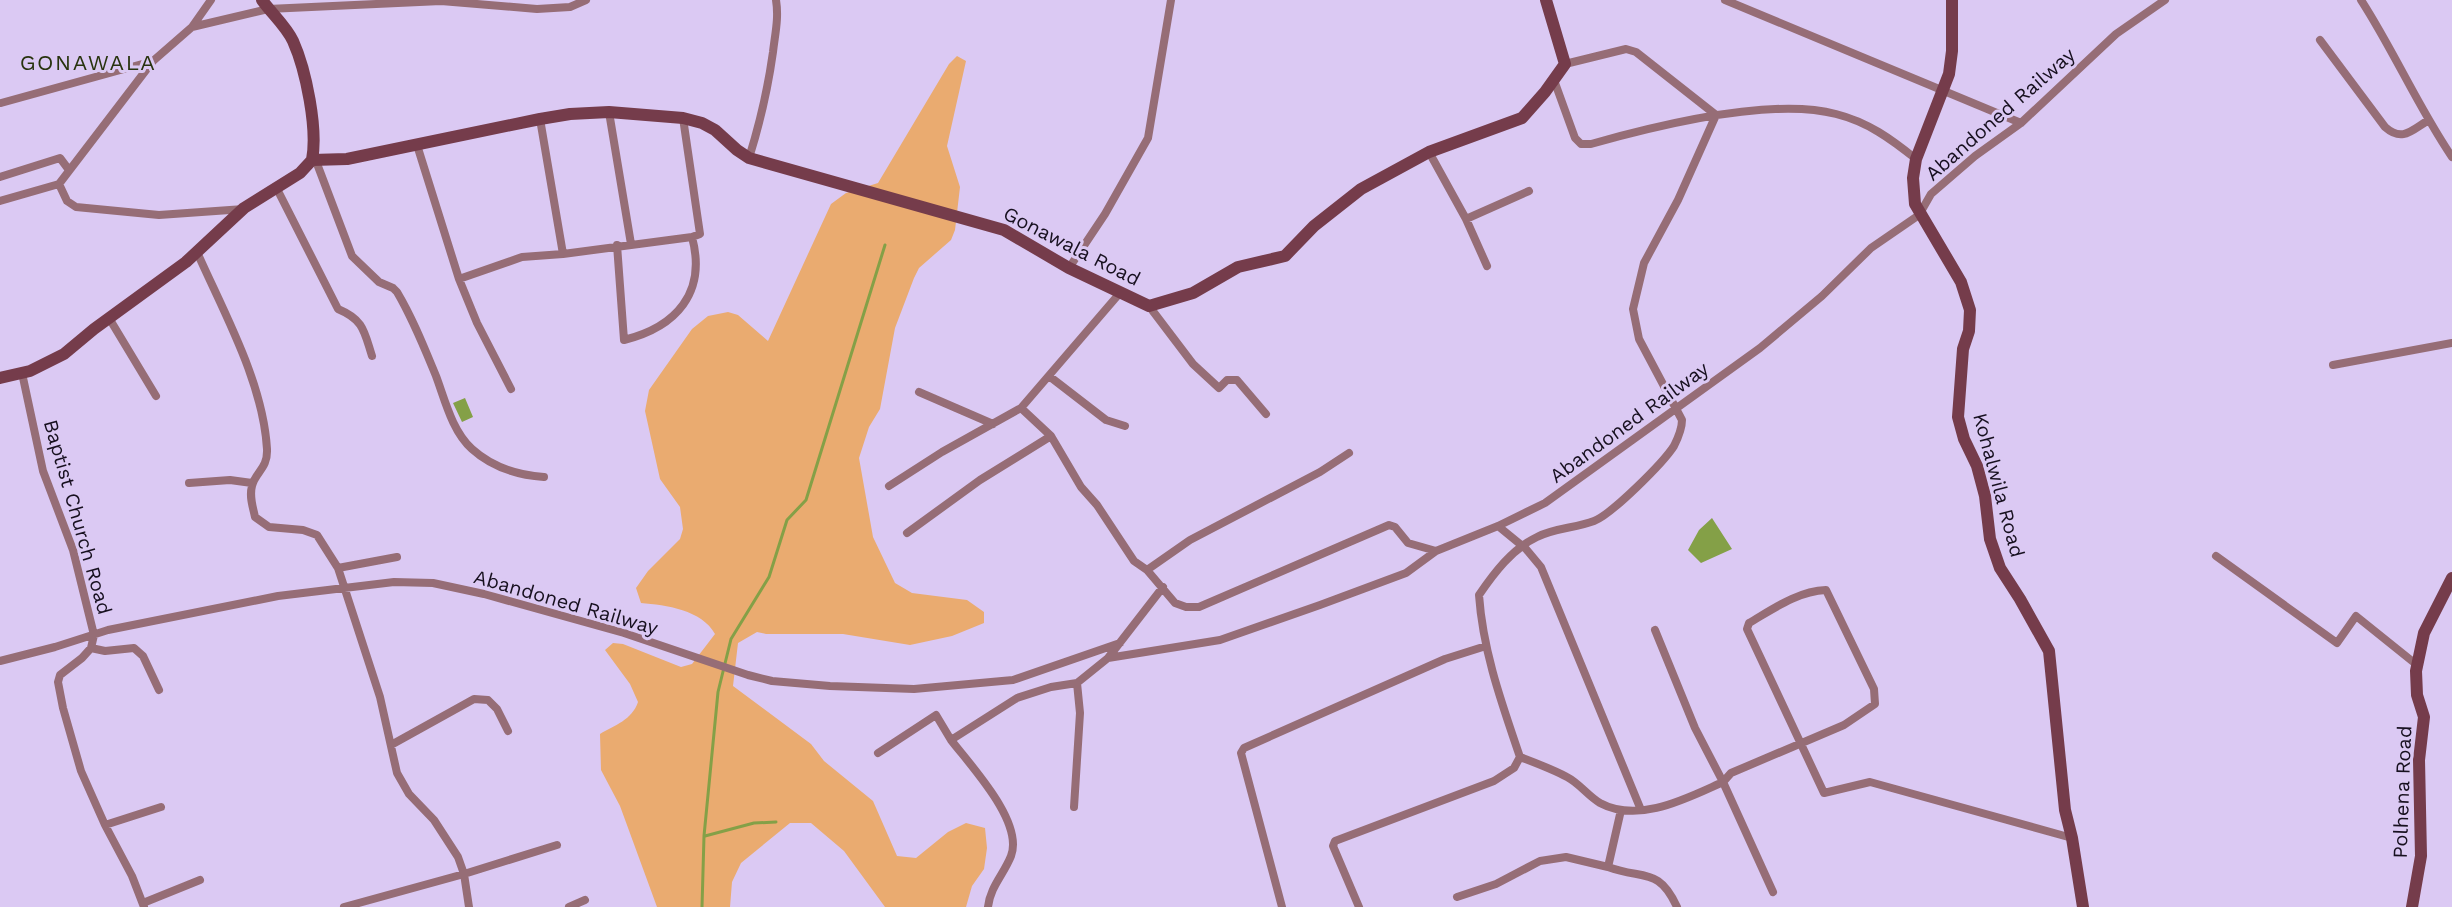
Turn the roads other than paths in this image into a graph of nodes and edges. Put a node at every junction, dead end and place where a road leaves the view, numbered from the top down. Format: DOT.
graph roads {
  1 [pos="212,0"];
  2 [pos="441,0"];
  3 [pos="586,0"];
  4 [pos="776,0"];
  5 [pos="1171,0"];
  6 [pos="1546,0"];
  7 [pos="1725,0"];
  8 [pos="1952,0"];
  9 [pos="2165,0"];
  10 [pos="2361,0"];
  11 [pos="265,4"];
  12 [pos="192,27"];
  13 [pos="2320,39"];
  14 [pos="153,61"];
  15 [pos="1565,64"];
  16 [pos="1554,80"];
  17 [pos="1942,90"];
  18 [pos="1,103"];
  19 [pos="609,112"];
  20 [pos="1716,115"];
  21 [pos="540,118"];
  22 [pos="683,118"];
  23 [pos="2427,121"];
  24 [pos="2021,123"];
  25 [pos="417,145"];
  26 [pos="1429,152"];
  27 [pos="2452,157"];
  28 [pos="749,158"];
  29 [pos="1916,159"];
  30 [pos="314,161"];
  31 [pos="69,170"];
  32 [pos="0,177"];
  33 [pos="59,184"];
  34 [pos="276,187"];
  35 [pos="1529,191"];
  36 [pos="0,201"];
  37 [pos="244,208"];
  38 [pos="1919,215"];
  39 [pos="1466,219"];
  40 [pos="692,237"];
  41 [pos="631,244"];
  42 [pos="618,245"];
  43 [pos="197,252"];
  44 [pos="563,254"];
  45 [pos="1487,266"];
  46 [pos="1069,268"];
  47 [pos="459,279"];
  48 [pos="1119,294"];
  49 [pos="1149,306"];
  50 [pos="109,318"];
  51 [pos="2452,343"];
  52 [pos="372,356"];
  53 [pos="2334,365"];
  54 [pos="22,373"];
  55 [pos="1049,376"];
  56 [pos="0,378"];
  57 [pos="511,389"];
  58 [pos="919,392"];
  59 [pos="156,396"];
  60 [pos="1021,408"];
  61 [pos="1676,409"];
  62 [pos="1266,414"];
  63 [pos="993,424"];
  64 [pos="1125,426"];
  65 [pos="1051,436"];
  66 [pos="1349,453"];
  67 [pos="544,477"];
  68 [pos="189,483"];
  69 [pos="252,483"];
  70 [pos="889,486"];
  71 [pos="1497,526"];
  72 [pos="907,533"];
  73 [pos="1523,546"];
  74 [pos="1436,551"];
  75 [pos="2216,556"];
  76 [pos="397,557"];
  77 [pos="338,568"];
  78 [pos="1147,570"];
  79 [pos="2452,578"];
  80 [pos="346,586"];
  81 [pos="1163,587"];
  82 [pos="2449,590"];
  83 [pos="1655,630"];
  84 [pos="94,635"];
  85 [pos="1120,643"];
  86 [pos="1486,646"];
  87 [pos="91,648"];
  88 [pos="1108,658"];
  89 [pos="0,661"];
  90 [pos="2417,665"];
  91 [pos="1077,683"];
  92 [pos="159,690"];
  93 [pos="508,731"];
  94 [pos="951,740"];
  95 [pos="391,745"];
  96 [pos="1800,746"];
  97 [pos="878,753"];
  98 [pos="1520,757"];
  99 [pos="1723,782"];
  100 [pos="161,807"];
  101 [pos="1074,807"];
  102 [pos="1621,810"];
  103 [pos="1641,810"];
  104 [pos="105,825"];
  105 [pos="2072,837"];
  106 [pos="557,845"];
  107 [pos="1608,867"];
  108 [pos="464,874"];
  109 [pos="200,880"];
  110 [pos="1773,892"];
  111 [pos="1457,897"];
  112 [pos="585,900"];
  113 [pos="143,905"];
  114 [pos="344,907"];
  115 [pos="469,907"];
  116 [pos="569,907"];
  117 [pos="988,907"];
  118 [pos="1282,907"];
  119 [pos="1359,907"];
  120 [pos="1677,907"];
  121 [pos="2083,907"];
  122 [pos="2412,907"];
  1 -- 12 [label="street"];
  2 -- 3 [label="street"];
  2 -- 11 [label="street"];
  4 -- 28 [label="street"];
  5 -- 46 [label="street"];
  6 -- 15 [label="street"];
  7 -- 17 [label="street"];
  8 -- 17 [label="street"];
  9 -- 24 [label="street, Abandoned Railway"];
  10 -- 23 [label="street"];
  11 -- 12 [label="street"];
  11 -- 30 [label="street"];
  12 -- 14 [label="street"];
  13 -- 23 [label="street"];
  14 -- 18 [label="street"];
  14 -- 31 [label="street"];
  15 -- 16 [label="street, Gonawala Road"];
  15 -- 20 [label="street"];
  16 -- 20 [label="street"];
  16 -- 26 [label="street, Gonawala Road"];
  17 -- 24 [label="street"];
  17 -- 29 [label="street"];
  19 -- 21 [label="street, Gonawala Road"];
  19 -- 22 [label="street, Gonawala Road"];
  19 -- 41 [label="street"];
  20 -- 29 [label="street"];
  20 -- 61 [label="street"];
  21 -- 25 [label="street, Gonawala Road"];
  21 -- 44 [label="street"];
  22 -- 28 [label="street, Gonawala Road"];
  22 -- 40 [label="street"];
  23 -- 27 [label="street"];
  24 -- 38 [label="street, Abandoned Railway"];
  25 -- 30 [label="street, Gonawala Road"];
  25 -- 47 [label="street"];
  26 -- 39 [label="street"];
  26 -- 49 [label="street, Gonawala Road"];
  28 -- 46 [label="street, Gonawala Road"];
  29 -- 38 [label="street"];
  30 -- 34 [label="street"];
  30 -- 67 [label="street"];
  31 -- 32 [label="street"];
  31 -- 33 [label="street"];
  33 -- 36 [label="street"];
  33 -- 37 [label="street"];
  34 -- 37 [label="street"];
  34 -- 52 [label="street"];
  35 -- 39 [label="street"];
  37 -- 43 [label="street"];
  38 -- 61 [label="street, Abandoned Railway"];
  38 -- 105 [label="street, Kohalwila Road"];
  39 -- 45 [label="street"];
  40 -- 41 [label="street"];
  40 -- 42 [label="street"];
  41 -- 42 [label="street"];
  42 -- 44 [label="street"];
  43 -- 50 [label="street"];
  43 -- 69 [label="street"];
  44 -- 47 [label="street"];
  46 -- 48 [label="street, Gonawala Road"];
  47 -- 57 [label="street"];
  48 -- 49 [label="street, Gonawala Road"];
  48 -- 55 [label="street"];
  49 -- 62 [label="street"];
  50 -- 54 [label="street"];
  50 -- 59 [label="street"];
  51 -- 53 [label="street"];
  54 -- 56 [label="street"];
  54 -- 84 [label="street, Baptist Church Road"];
  55 -- 60 [label="street"];
  55 -- 64 [label="street"];
  58 -- 63 [label="street"];
  60 -- 63 [label="street"];
  60 -- 65 [label="street"];
  61 -- 71 [label="street, Abandoned Railway"];
  61 -- 73 [label="street"];
  63 -- 70 [label="street"];
  65 -- 72 [label="street"];
  65 -- 78 [label="street"];
  66 -- 78 [label="street"];
  68 -- 69 [label="street"];
  69 -- 77 [label="street"];
  71 -- 73 [label="street"];
  71 -- 74 [label="street, Abandoned Railway"];
  73 -- 86 [label="street"];
  73 -- 103 [label="street"];
  74 -- 81 [label="street"];
  74 -- 88 [label="street, Abandoned Railway"];
  75 -- 90 [label="street"];
  76 -- 77 [label="street"];
  77 -- 80 [label="street"];
  78 -- 81 [label="street"];
  79 -- 82 [label="street, Polhena Road"];
  80 -- 84 [label="street, Abandoned Railway"];
  80 -- 85 [label="street, Abandoned Railway"];
  80 -- 95 [label="street"];
  81 -- 85 [label="street"];
  82 -- 90 [label="street, Polhena Road"];
  83 -- 99 [label="street"];
  84 -- 87 [label="street"];
  84 -- 89 [label="street, Abandoned Railway"];
  85 -- 88 [label="street"];
  86 -- 98 [label="street"];
  86 -- 118 [label="street"];
  87 -- 92 [label="street"];
  87 -- 104 [label="street"];
  88 -- 91 [label="street, Abandoned Railway"];
  90 -- 122 [label="street, Polhena Road"];
  91 -- 94 [label="street, Abandoned Railway"];
  91 -- 101 [label="street"];
  93 -- 95 [label="street"];
  94 -- 97 [label="street"];
  94 -- 117 [label="street"];
  95 -- 108 [label="street"];
  96 -- 96 [label="street"];
  96 -- 99 [label="street"];
  96 -- 105 [label="street"];
  98 -- 102 [label="street"];
  98 -- 119 [label="street"];
  99 -- 103 [label="street"];
  99 -- 110 [label="street"];
  100 -- 104 [label="street"];
  102 -- 103 [label="street"];
  102 -- 107 [label="street"];
  104 -- 113 [label="street"];
  105 -- 121 [label="street, Kohalwila Road"];
  106 -- 108 [label="street"];
  107 -- 111 [label="street"];
  107 -- 120 [label="street"];
  108 -- 114 [label="street"];
  108 -- 115 [label="street"];
  109 -- 113 [label="street"];
  112 -- 116 [label="street"];
}
